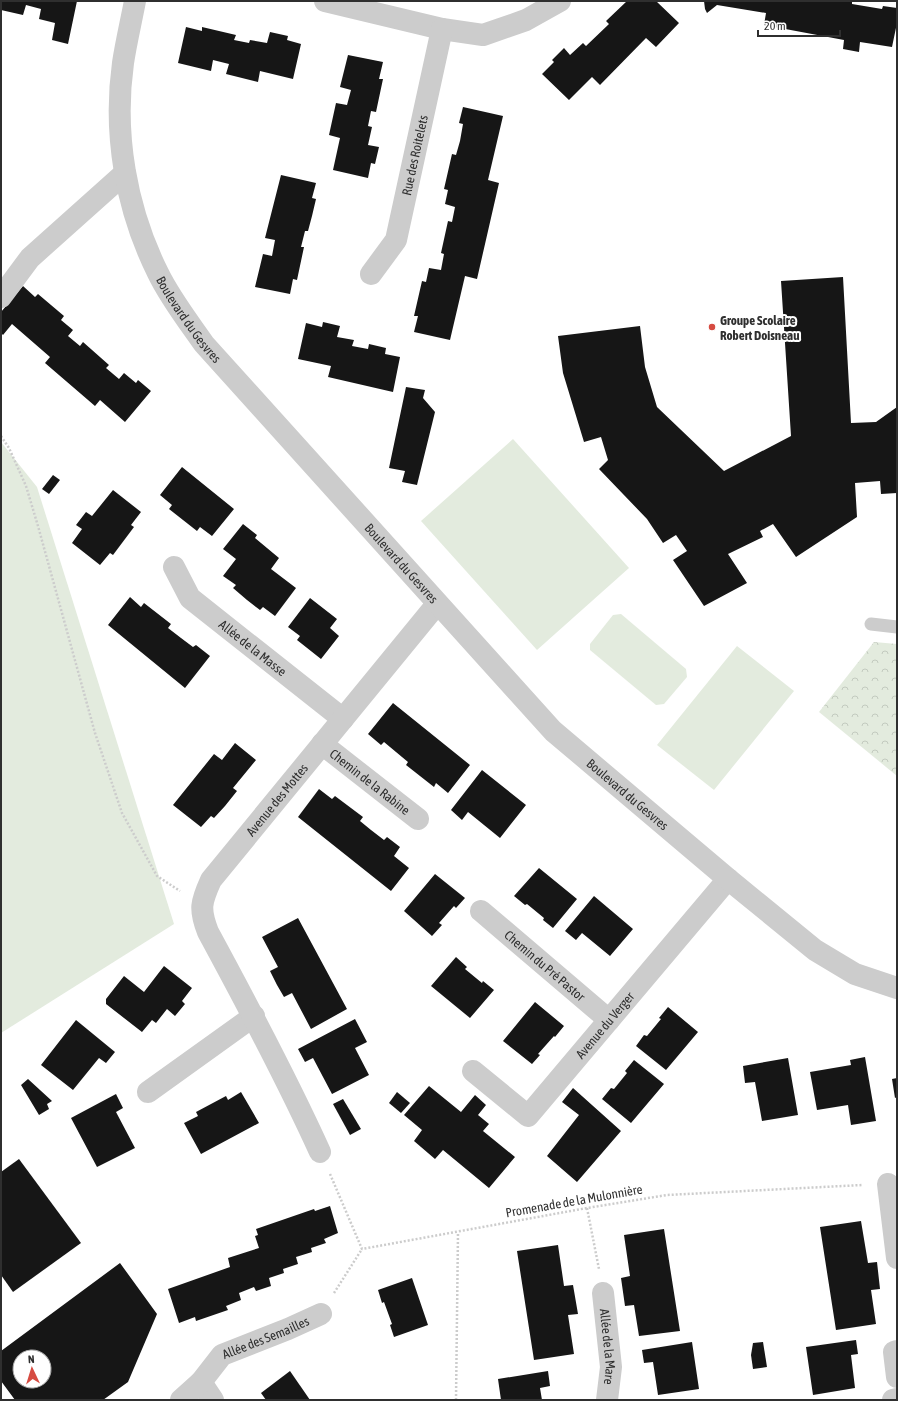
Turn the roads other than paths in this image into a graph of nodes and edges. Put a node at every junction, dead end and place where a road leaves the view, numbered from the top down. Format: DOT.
graph roads {
  1 [pos="135,1"];
  2 [pos="325,1"];
  3 [pos="560,1"];
  4 [pos="442,29"];
  5 [pos="125,173"];
  6 [pos="370,274"];
  7 [pos="1,297"];
  8 [pos="174,567"];
  9 [pos="437,604"];
  10 [pos="871,624"];
  11 [pos="897,627"];
  12 [pos="343,719"];
  13 [pos="322,744"];
  14 [pos="418,819"];
  15 [pos="728,879"];
  16 [pos="481,911"];
  17 [pos="897,988"];
  18 [pos="254,1016"];
  19 [pos="609,1020"];
  20 [pos="473,1071"];
  21 [pos="148,1092"];
  22 [pos="320,1152"];
  23 [pos="888,1184"];
  24 [pos="897,1258"];
  25 [pos="604,1294"];
  26 [pos="321,1314"];
  27 [pos="897,1351"];
  28 [pos="897,1377"];
  29 [pos="201,1382"];
  30 [pos="181,1400"];
  31 [pos="214,1400"];
  32 [pos="607,1400"];
  33 [pos="893,1400"];
  34 [pos="897,1400"];
  1 -- 5 [label="street, Boulevard du Gesvres"];
  2 -- 4 [label="street"];
  3 -- 4 [label="street"];
  4 -- 6 [label="street, Rue des Roitelets"];
  5 -- 7 [label="street"];
  5 -- 9 [label="street, Boulevard du Gesvres"];
  8 -- 12 [label="street, Allée de la Masse"];
  9 -- 12 [label="street, Avenue des Mottes"];
  9 -- 15 [label="street, Boulevard du Gesvres"];
  10 -- 11 [label="lane"];
  12 -- 13 [label="street, Avenue des Mottes"];
  13 -- 14 [label="street, Chemin de la Rabine"];
  13 -- 18 [label="street, Avenue des Mottes"];
  15 -- 17 [label="street, Boulevard du Gesvres"];
  15 -- 19 [label="street, Avenue du Verger"];
  16 -- 19 [label="street, Chemin du Pré Pastor"];
  18 -- 21 [label="street"];
  18 -- 22 [label="street, Avenue des Mottes"];
  19 -- 20 [label="street, Avenue du Verger"];
  23 -- 24 [label="street"];
  25 -- 32 [label="street, Allée de la Mare"];
  26 -- 29 [label="street, Allée des Semailles"];
  27 -- 28 [label="street"];
  29 -- 30 [label="street, Allée des Semailles"];
  29 -- 31 [label="street"];
  33 -- 34 [label="street"];
}
